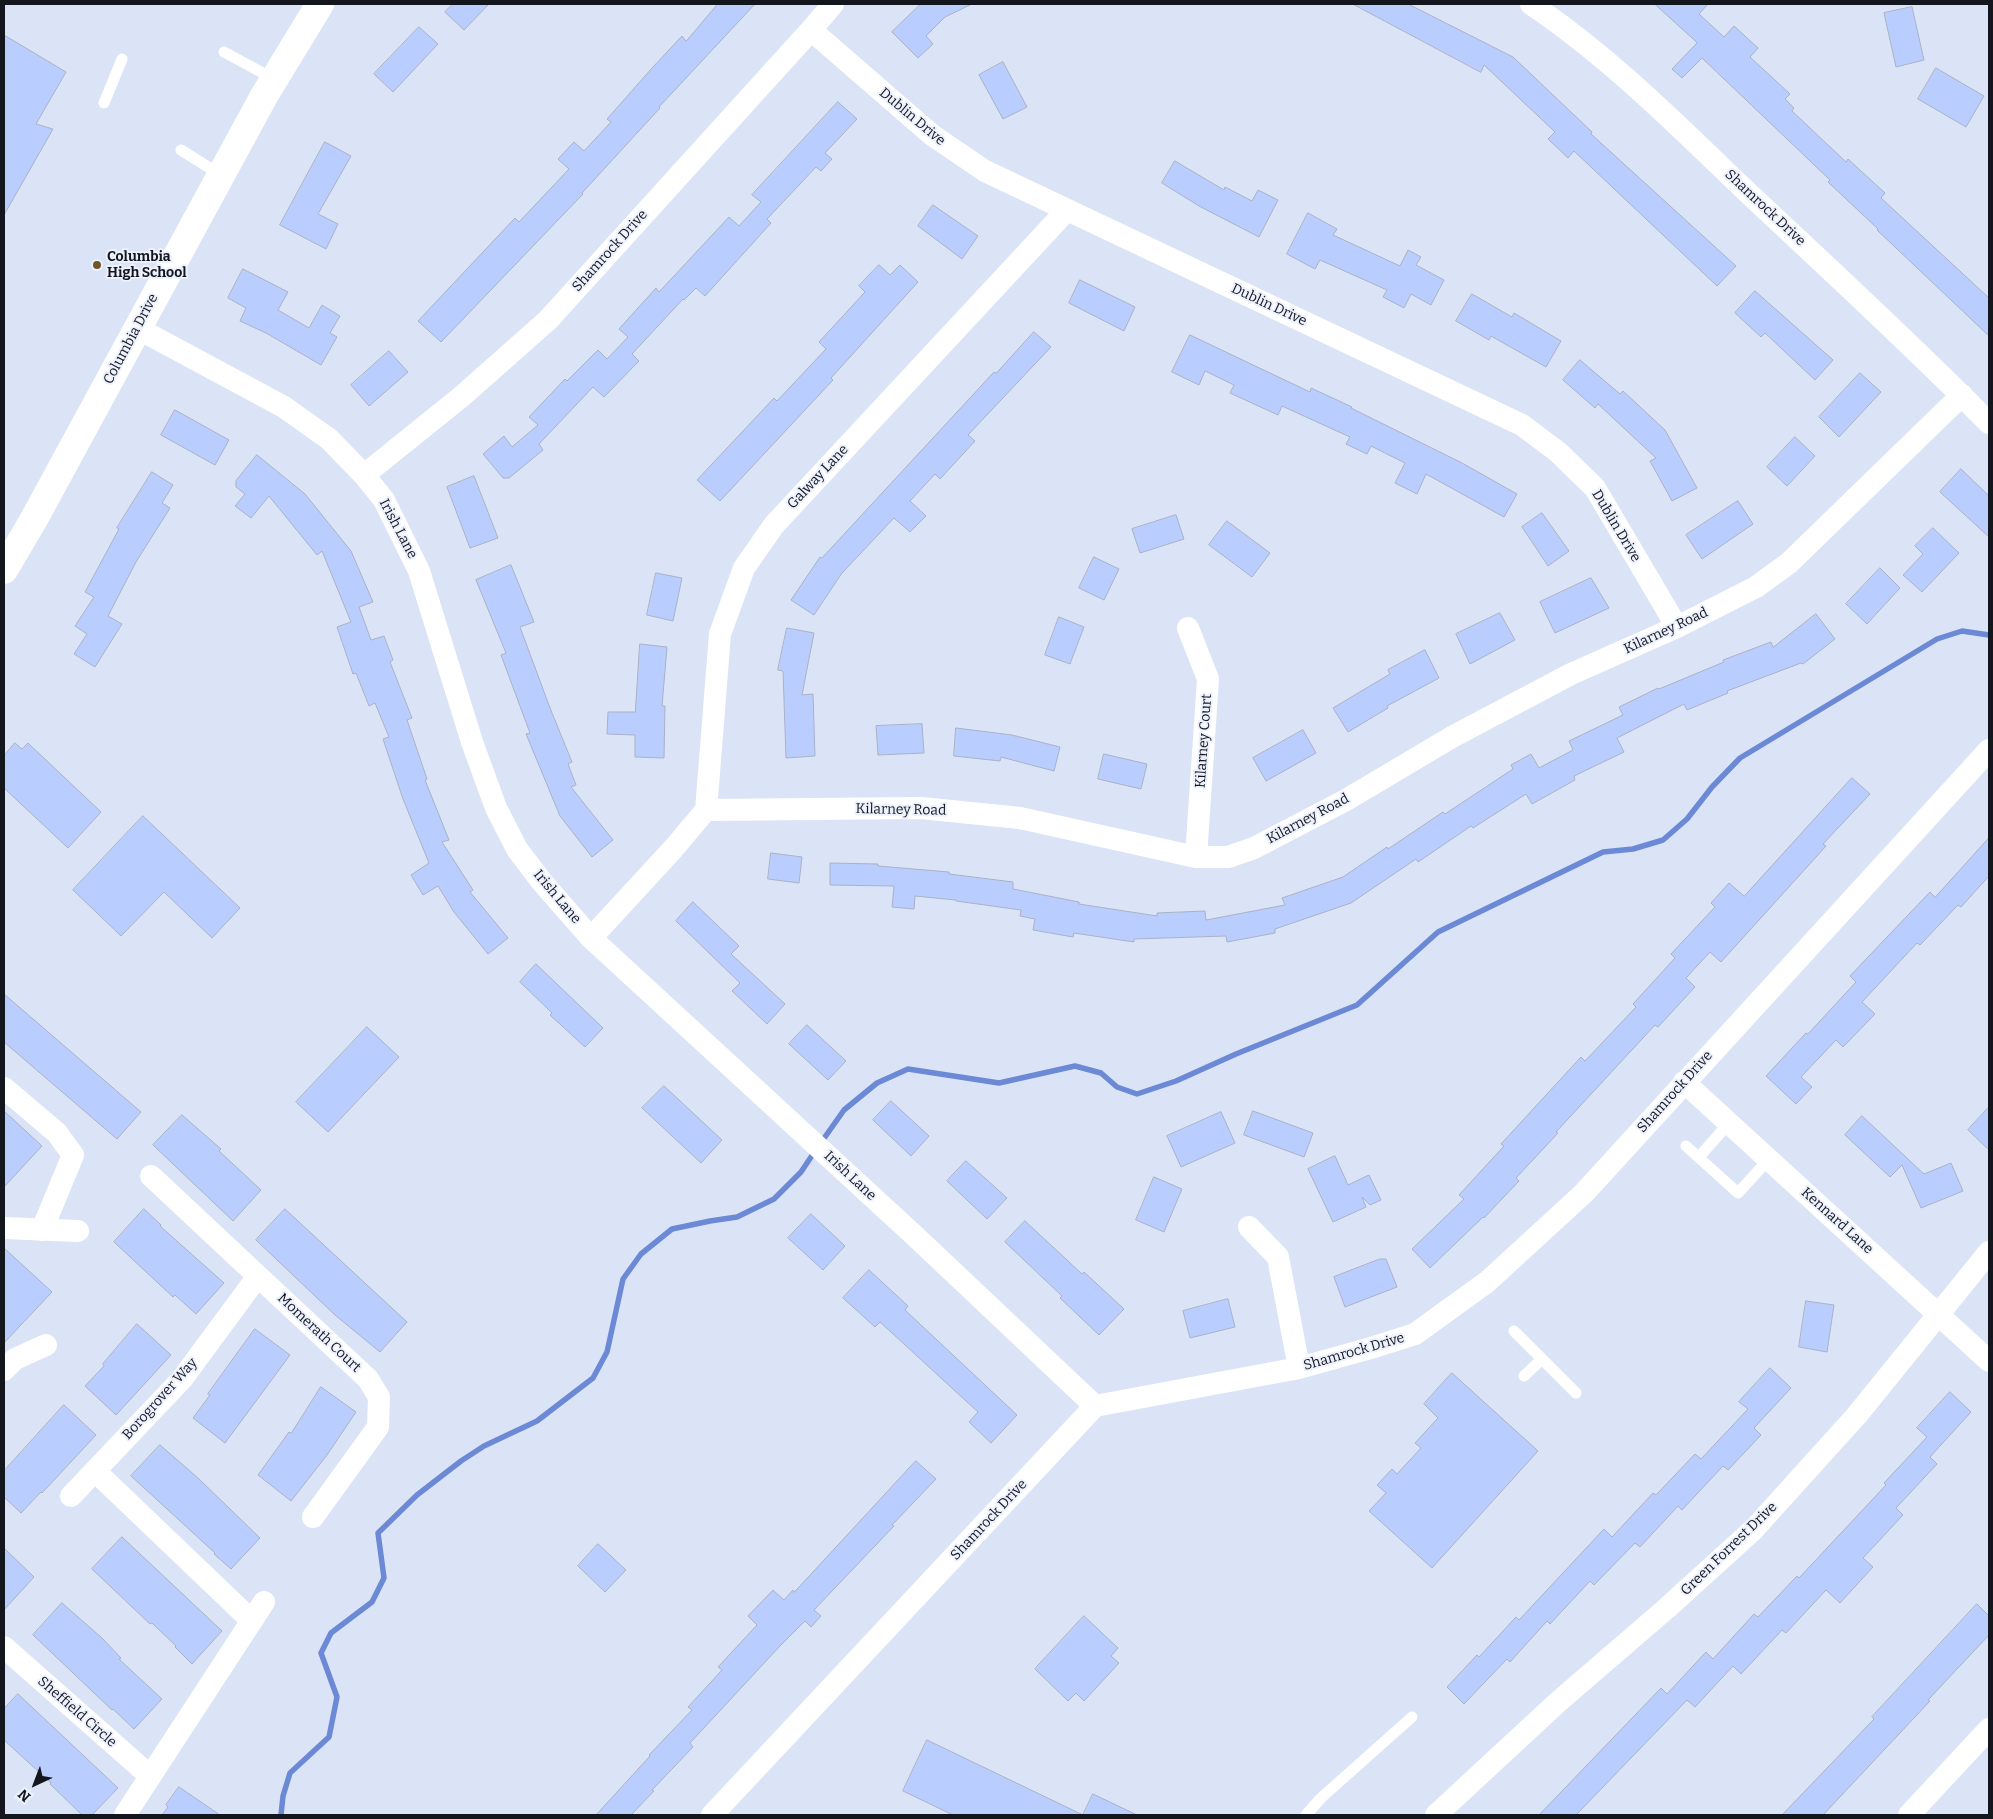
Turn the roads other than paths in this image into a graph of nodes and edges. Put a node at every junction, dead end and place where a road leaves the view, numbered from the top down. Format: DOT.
graph roads {
  1 [pos="320,4"];
  2 [pos="833,4"];
  3 [pos="1531,4"];
  4 [pos="812,30"];
  5 [pos="224,52"];
  6 [pos="122,60"];
  7 [pos="274,79"];
  8 [pos="104,103"];
  9 [pos="181,150"];
  10 [pos="220,175"];
  11 [pos="1067,210"];
  12 [pos="137,328"];
  13 [pos="1962,395"];
  14 [pos="1989,423"];
  15 [pos="364,475"];
  16 [pos="4,570"];
  17 [pos="1677,626"];
  18 [pos="1188,628"];
  19 [pos="1989,750"];
  20 [pos="706,810"];
  21 [pos="1196,857"];
  22 [pos="591,938"];
  23 [pos="1684,1082"];
  24 [pos="4,1088"];
  25 [pos="1729,1123"];
  26 [pos="1686,1146"];
  27 [pos="1699,1157"];
  28 [pos="1768,1159"];
  29 [pos="151,1176"];
  30 [pos="1249,1227"];
  31 [pos="4,1228"];
  32 [pos="42,1230"];
  33 [pos="78,1232"];
  34 [pos="1989,1252"];
  35 [pos="258,1276"];
  36 [pos="1939,1315"];
  37 [pos="1514,1331"];
  38 [pos="46,1345"];
  39 [pos="1542,1359"];
  40 [pos="1989,1361"];
  41 [pos="1299,1368"];
  42 [pos="4,1370"];
  43 [pos="1524,1376"];
  44 [pos="1576,1393"];
  45 [pos="1095,1406"];
  46 [pos="95,1471"];
  47 [pos="71,1496"];
  48 [pos="313,1517"];
  49 [pos="4,1650"];
  50 [pos="1412,1717"];
  51 [pos="1989,1729"];
  52 [pos="150,1776"];
  53 [pos="125,1815"];
  54 [pos="712,1815"];
  55 [pos="1306,1815"];
  56 [pos="1436,1815"];
  57 [pos="1909,1815"];
  1 -- 7 [label="main road, Columbia Drive"];
  2 -- 4 [label="street, Shamrock Drive"];
  3 -- 13 [label="street, Shamrock Drive"];
  4 -- 11 [label="street, Dublin Drive"];
  4 -- 15 [label="street, Shamrock Drive"];
  5 -- 7 [label="lane"];
  6 -- 8 [label="lane"];
  7 -- 10 [label="main road, Columbia Drive"];
  9 -- 10 [label="lane"];
  10 -- 12 [label="main road, Columbia Drive"];
  11 -- 17 [label="street, Dublin Drive"];
  11 -- 20 [label="street, Galway Lane"];
  12 -- 15 [label="street, Irish Lane"];
  12 -- 16 [label="main road, Columbia Drive"];
  13 -- 14 [label="street, Shamrock Drive"];
  13 -- 17 [label="street, Kilarney Road"];
  15 -- 22 [label="street, Irish Lane"];
  17 -- 21 [label="street, Kilarney Road"];
  18 -- 21 [label="street, Kilarney Court"];
  19 -- 23 [label="street, Shamrock Drive"];
  20 -- 21 [label="street, Kilarney Road"];
  20 -- 22 [label="street"];
  22 -- 45 [label="street, Irish Lane"];
  23 -- 25 [label="street, Kennard Lane"];
  23 -- 41 [label="street, Shamrock Drive"];
  24 -- 32 [label="street"];
  25 -- 27 [label="lane"];
  25 -- 28 [label="street, Kennard Lane"];
  26 -- 27 [label="lane"];
  27 -- 28 [label="lane"];
  28 -- 36 [label="street, Kennard Lane"];
  29 -- 35 [label="street, Momerath Court"];
  30 -- 41 [label="street"];
  31 -- 32 [label="street"];
  32 -- 33 [label="street"];
  34 -- 36 [label="street, Green Forrest Drive"];
  35 -- 46 [label="street, Borogrover Way"];
  35 -- 48 [label="street, Momerath Court"];
  36 -- 40 [label="street, Kennard Lane"];
  36 -- 56 [label="street, Green Forrest Drive"];
  37 -- 39 [label="lane"];
  38 -- 42 [label="street"];
  39 -- 43 [label="lane"];
  39 -- 44 [label="lane"];
  41 -- 45 [label="street, Shamrock Drive"];
  45 -- 54 [label="street, Shamrock Drive"];
  46 -- 47 [label="street, Borogrover Way"];
  46 -- 52 [label="street"];
  49 -- 52 [label="street, Sheffield Circle"];
  50 -- 55 [label="lane"];
  51 -- 57 [label="street"];
  52 -- 53 [label="street"];
}
